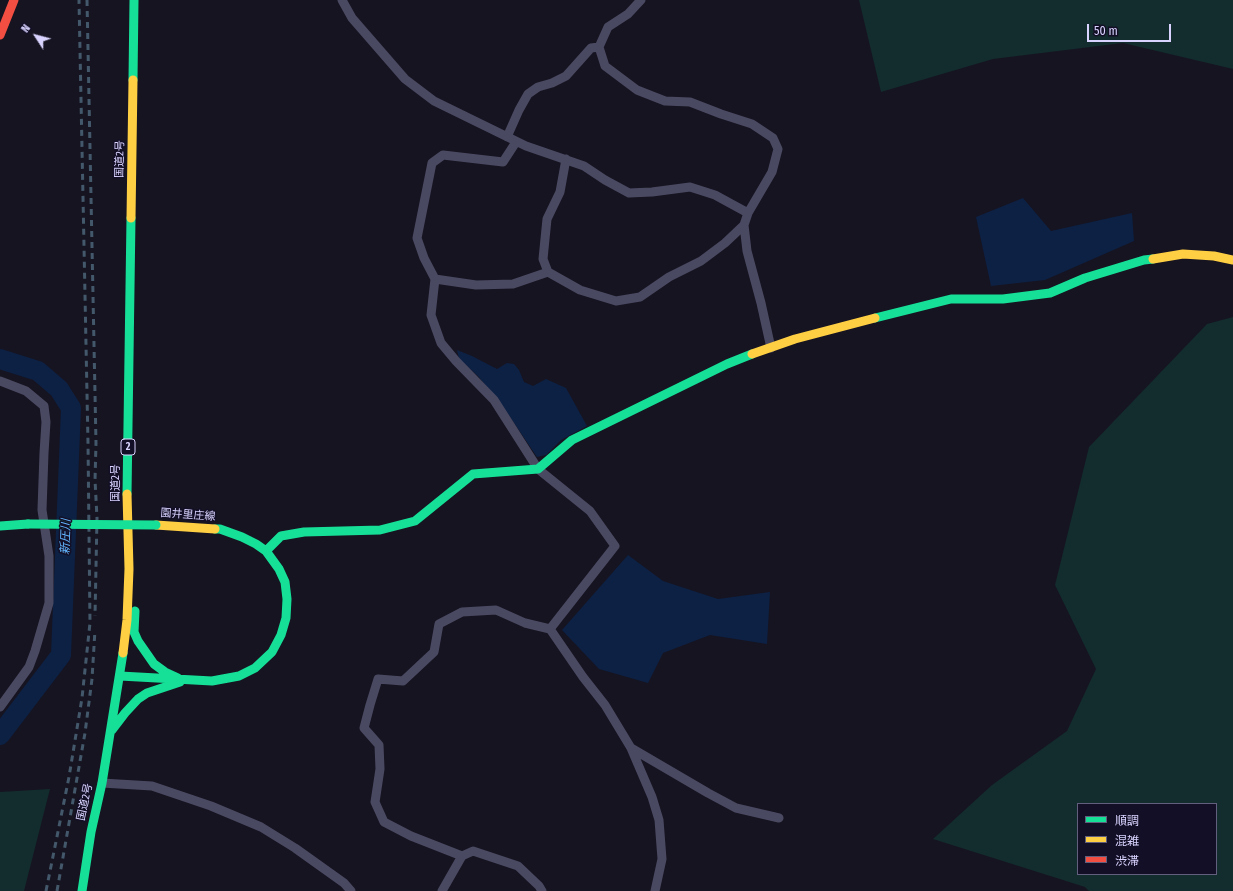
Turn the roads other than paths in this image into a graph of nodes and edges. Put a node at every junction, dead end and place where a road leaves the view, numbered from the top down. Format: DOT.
graph roads {
  1 [pos="14,0"];
  2 [pos="134,0"];
  3 [pos="342,0"];
  4 [pos="641,0"];
  5 [pos="0,35"];
  6 [pos="599,47"];
  7 [pos="507,137"];
  8 [pos="516,142"];
  9 [pos="566,159"];
  10 [pos="748,213"];
  11 [pos="744,225"];
  12 [pos="1233,260"];
  13 [pos="548,272"];
  14 [pos="435,279"];
  15 [pos="771,348"];
  16 [pos="0,382"];
  17 [pos="538,469"];
  18 [pos="0,526"];
  19 [pos="128,530"];
  20 [pos="266,551"];
  21 [pos="550,630"];
  22 [pos="120,676"];
  23 [pos="183,680"];
  24 [pos="0,707"];
  25 [pos="110,733"];
  26 [pos="631,748"];
  27 [pos="102,783"];
  28 [pos="779,818"];
  29 [pos="462,856"];
  30 [pos="82,891"];
  31 [pos="352,891"];
  32 [pos="442,891"];
  33 [pos="542,891"];
  34 [pos="655,891"];
  1 -- 5 [label="main road"];
  2 -- 19 [label="main road, 国道2号 / 2"];
  3 -- 7 [label="street"];
  4 -- 6 [label="street"];
  6 -- 7 [label="street"];
  6 -- 10 [label="street"];
  7 -- 8 [label="street"];
  8 -- 9 [label="street"];
  8 -- 14 [label="street"];
  9 -- 10 [label="street"];
  9 -- 13 [label="street"];
  10 -- 11 [label="street"];
  11 -- 13 [label="street"];
  11 -- 15 [label="street"];
  12 -- 15 [label="main road"];
  13 -- 14 [label="street"];
  14 -- 17 [label="street"];
  15 -- 17 [label="main road"];
  16 -- 24 [label="street"];
  17 -- 20 [label="main road"];
  17 -- 21 [label="street"];
  18 -- 20 [label="main road, 園井里庄線, bridge"];
  19 -- 22 [label="main road, 国道2号 / 2"];
  19 -- 23 [label="main road"];
  20 -- 23 [label="main road, 園井里庄線"];
  21 -- 26 [label="street"];
  21 -- 29 [label="street"];
  22 -- 23 [label="main road, 園井里庄線"];
  22 -- 25 [label="main road, 国道2号 / 2"];
  23 -- 25 [label="main road"];
  25 -- 27 [label="main road, 国道2号 / 2"];
  26 -- 28 [label="street"];
  26 -- 34 [label="street"];
  27 -- 30 [label="main road, 国道2号 / 2"];
  27 -- 31 [label="street"];
  29 -- 32 [label="street"];
  29 -- 33 [label="street"];
}
